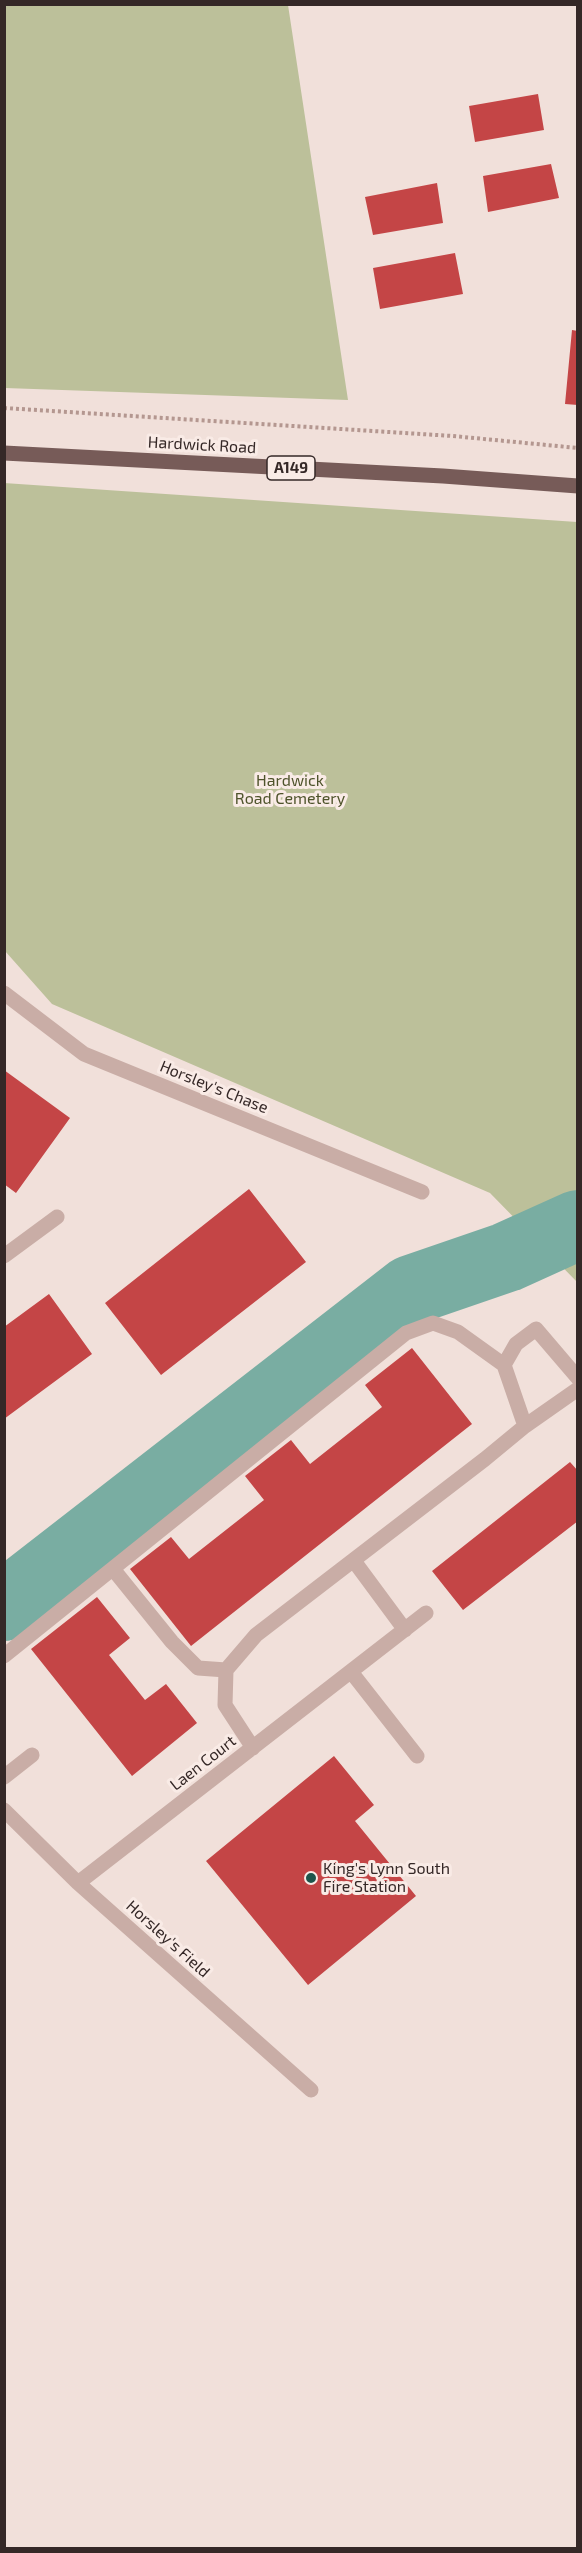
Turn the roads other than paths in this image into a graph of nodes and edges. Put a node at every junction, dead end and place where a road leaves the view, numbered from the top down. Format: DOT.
graph roads {
  1 [pos="4,453"];
  2 [pos="578,486"];
  3 [pos="4,993"];
  4 [pos="422,1192"];
  5 [pos="57,1217"];
  6 [pos="4,1256"];
  7 [pos="504,1365"];
  8 [pos="578,1378"];
  9 [pos="578,1389"];
  10 [pos="525,1426"];
  11 [pos="354,1561"];
  12 [pos="113,1569"];
  13 [pos="426,1613"];
  14 [pos="405,1630"];
  15 [pos="4,1656"];
  16 [pos="226,1670"];
  17 [pos="352,1673"];
  18 [pos="253,1748"];
  19 [pos="32,1755"];
  20 [pos="417,1756"];
  21 [pos="4,1777"];
  22 [pos="4,1810"];
  23 [pos="78,1883"];
  24 [pos="311,2090"];
  1 -- 2 [label="main road, Hardwick Road / A149"];
  3 -- 4 [label="street, Horsley's Chase"];
  5 -- 6 [label="street"];
  7 -- 8 [label="street"];
  7 -- 10 [label="street"];
  7 -- 12 [label="street"];
  9 -- 10 [label="street"];
  10 -- 11 [label="street"];
  11 -- 14 [label="street"];
  11 -- 16 [label="street"];
  12 -- 15 [label="street"];
  12 -- 16 [label="street"];
  13 -- 14 [label="street, Laen Court"];
  14 -- 17 [label="street, Laen Court"];
  16 -- 18 [label="street"];
  17 -- 18 [label="street, Laen Court"];
  17 -- 20 [label="street"];
  18 -- 23 [label="street, Laen Court"];
  19 -- 21 [label="street"];
  22 -- 23 [label="street, Horsley's Field"];
  23 -- 24 [label="street, Horsley's Field"];
}
